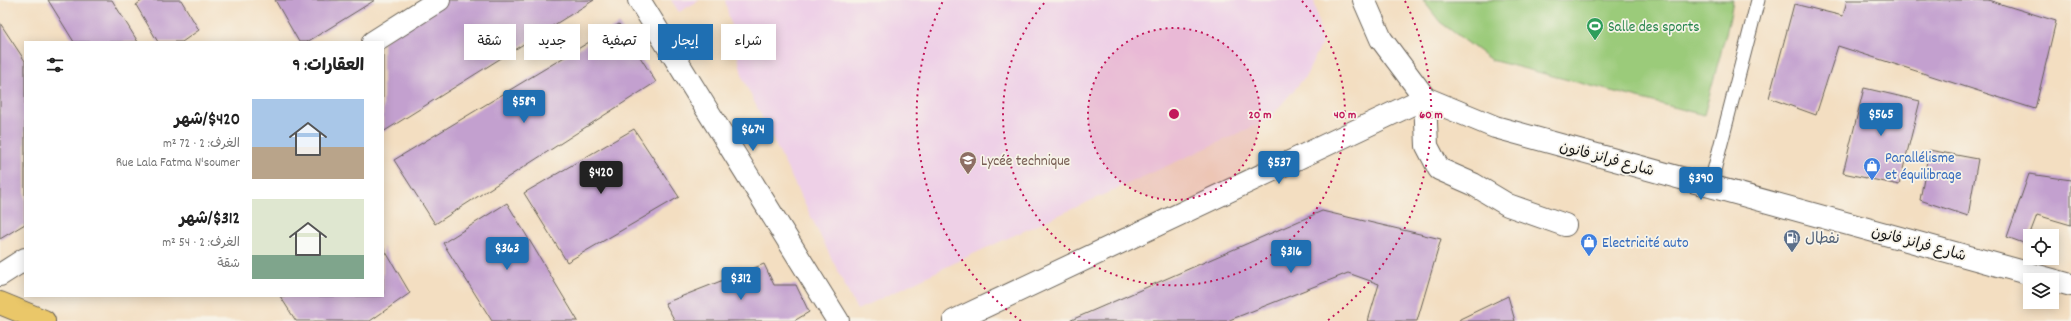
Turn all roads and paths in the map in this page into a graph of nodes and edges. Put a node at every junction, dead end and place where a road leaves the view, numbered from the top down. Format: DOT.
graph roads {
  1 [pos="439,0"];
  2 [pos="639,0"];
  3 [pos="1364,0"];
  4 [pos="1758,0"];
  5 [pos="375,41"];
  6 [pos="1424,98"];
  7 [pos="1710,186"];
  8 [pos="1565,225"];
  9 [pos="24,260"];
  10 [pos="0,275"];
  11 [pos="2071,285"];
  12 [pos="0,303"];
  13 [pos="959,320"];
  14 [pos="44,321"];
  15 [pos="838,321"];
  1 -- 5 [label="street"];
  2 -- 15 [label="street"];
  3 -- 6 [label="street"];
  4 -- 7 [label="lane"];
  6 -- 7 [label="street, شارع فرانز فانون"];
  6 -- 8 [label="street"];
  6 -- 13 [label="street"];
  7 -- 11 [label="street, شارع فرانز فانون"];
  9 -- 10 [label="street"];
  12 -- 14 [label="highway"];
}
